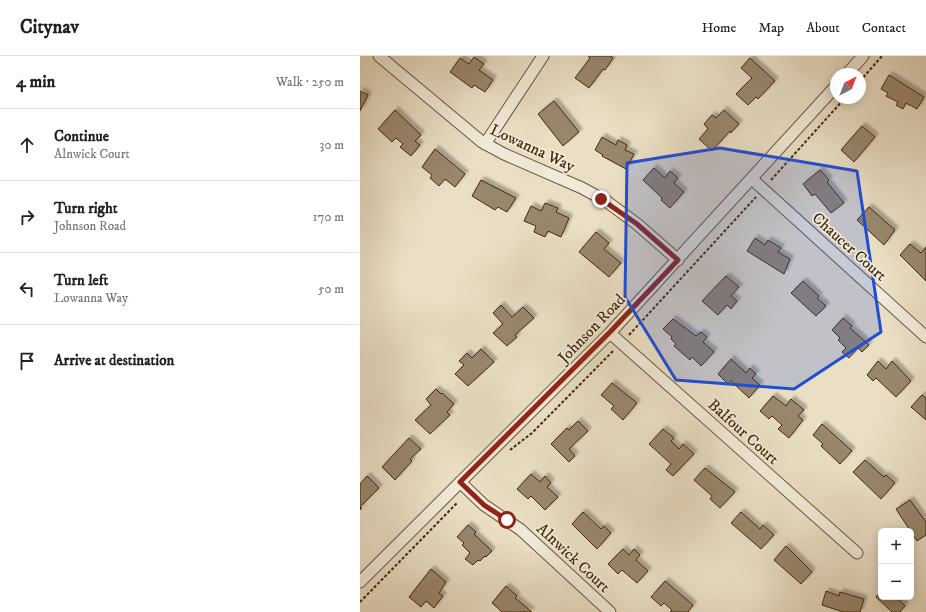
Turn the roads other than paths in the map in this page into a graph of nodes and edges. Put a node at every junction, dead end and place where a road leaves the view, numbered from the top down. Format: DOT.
graph roads {
  1 [pos="379,56"];
  2 [pos="543,56"];
  3 [pos="863,56"];
  4 [pos="852,68"];
  5 [pos="830,93"];
  6 [pos="485,144"];
  7 [pos="752,179"];
  8 [pos="678,260"];
  9 [pos="610,332"];
  10 [pos="926,337"];
  11 [pos="460,482"];
  12 [pos="857,553"];
  13 [pos="360,582"];
  14 [pos="610,612"];
  1 -- 6 [label="street, Lowanna Way"];
  2 -- 6 [label="street"];
  3 -- 4 [label="street"];
  5 -- 7 [label="street, Johnson Road"];
  6 -- 8 [label="street, Lowanna Way"];
  7 -- 8 [label="street, Johnson Road"];
  7 -- 10 [label="street, Chaucer Court"];
  8 -- 9 [label="street, Johnson Road"];
  9 -- 11 [label="street, Johnson Road"];
  9 -- 12 [label="street, Balfour Court"];
  11 -- 13 [label="street, Johnson Road"];
  11 -- 14 [label="street, Alnwick Court"];
}
